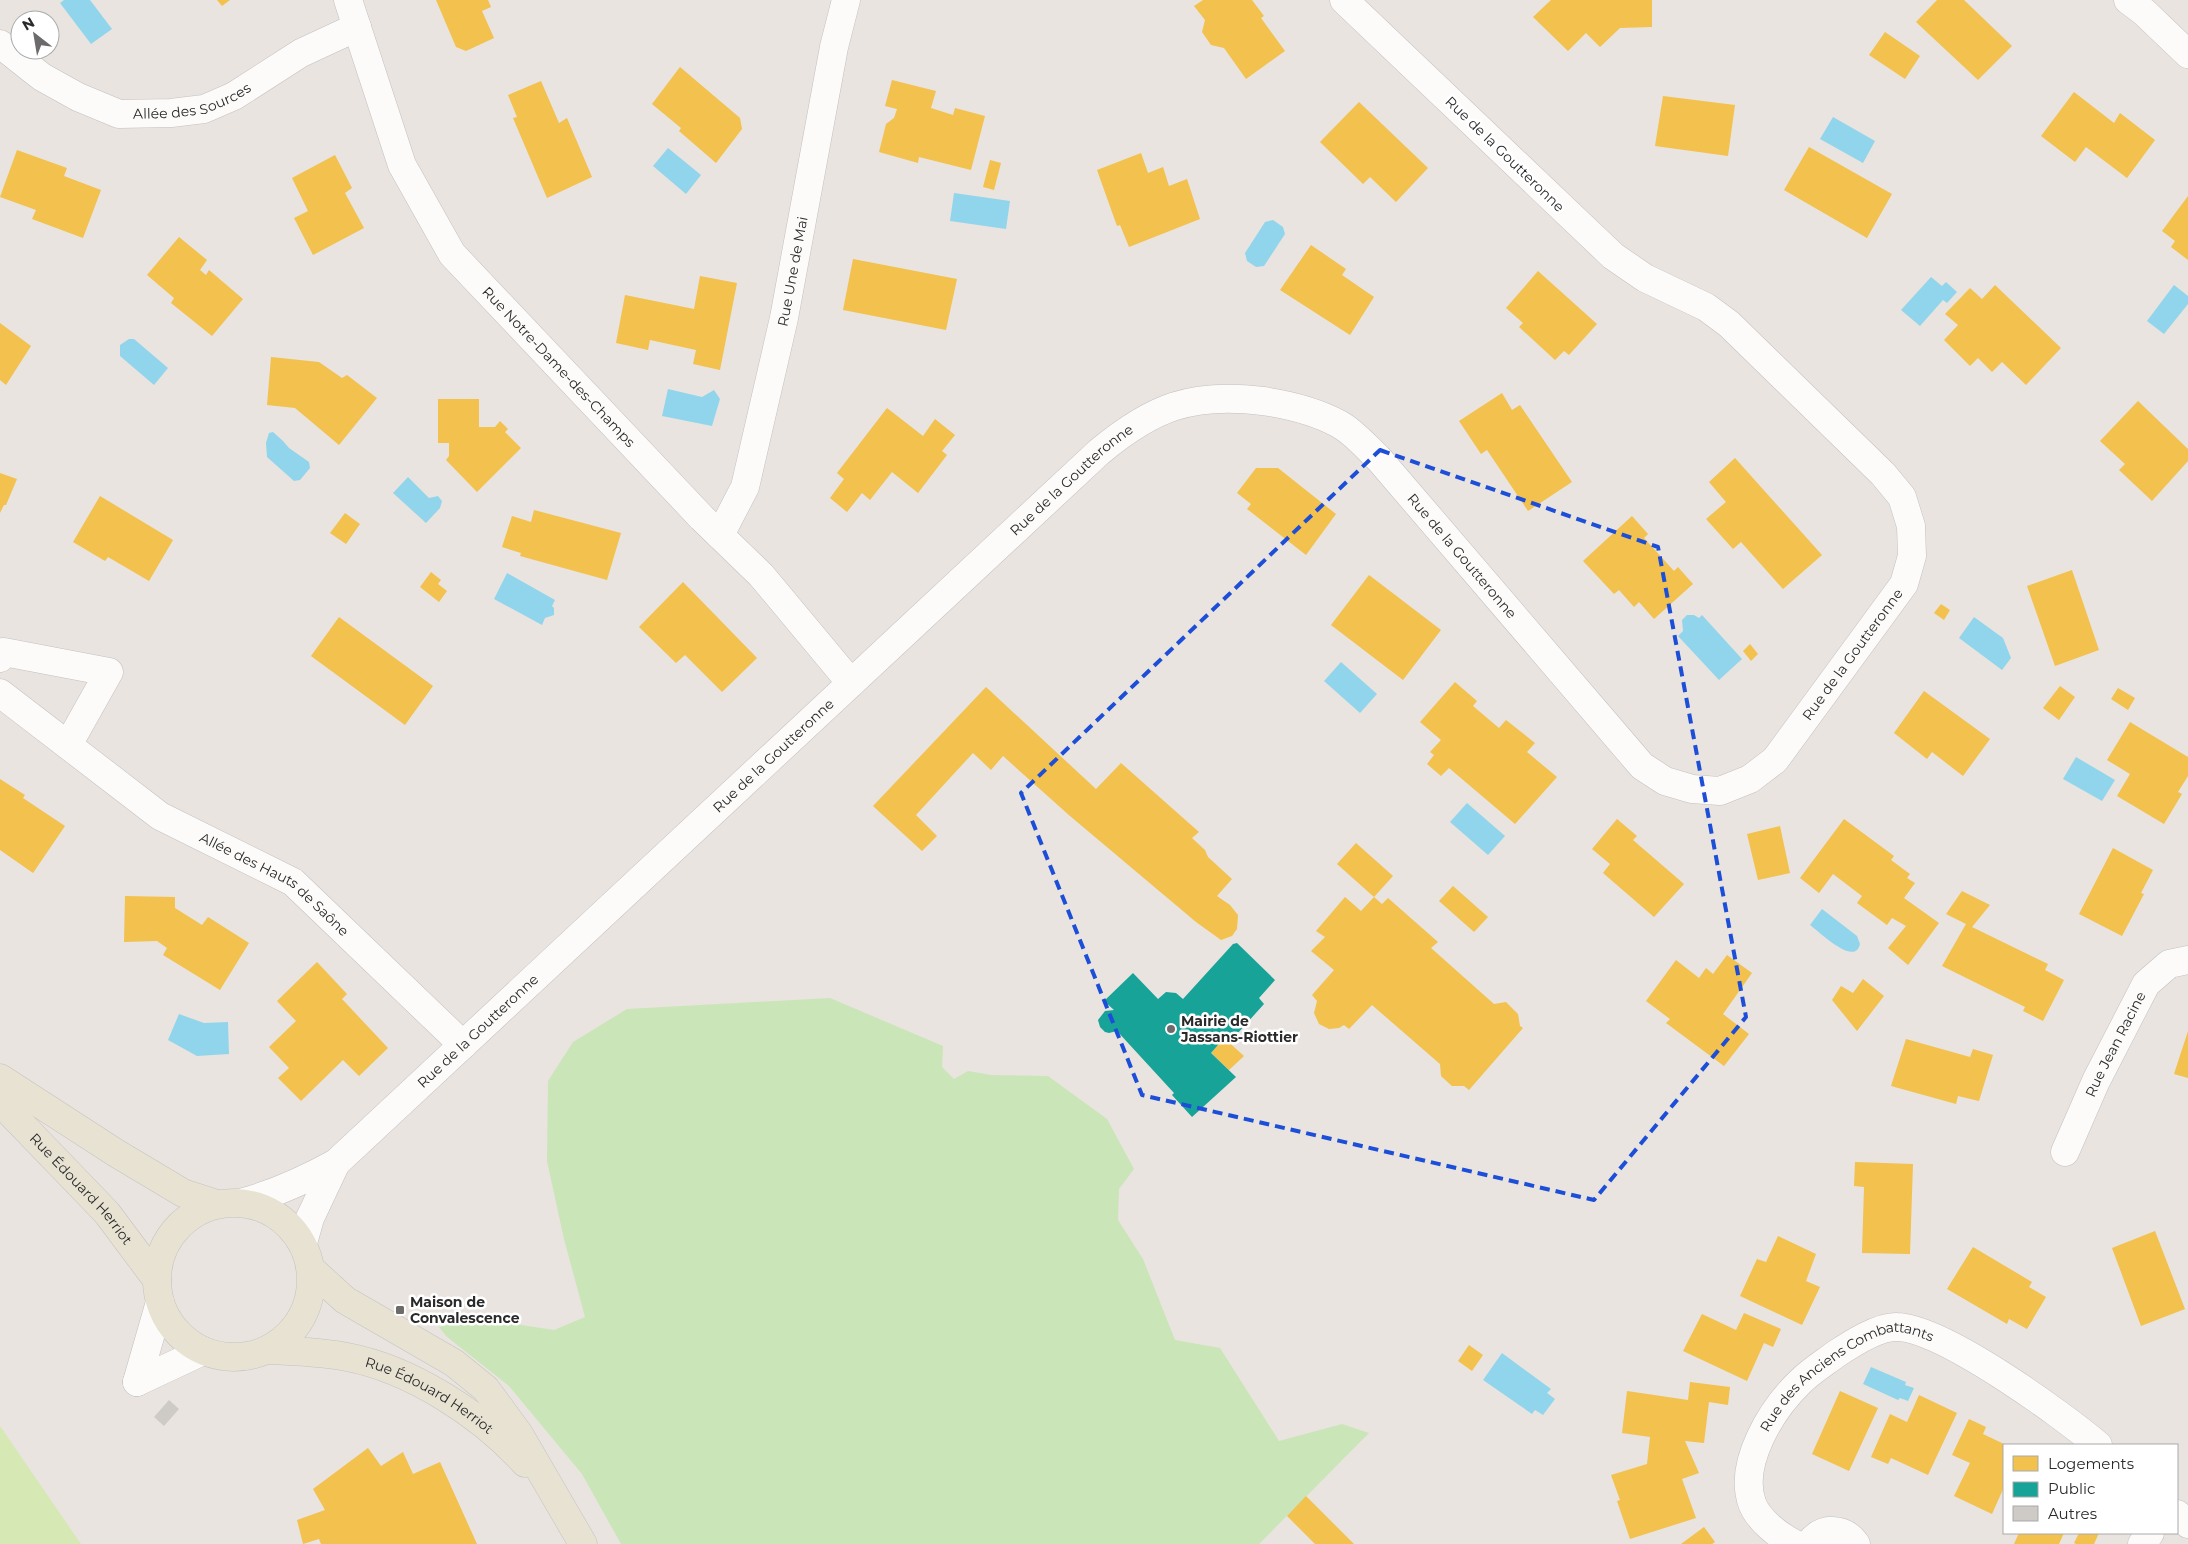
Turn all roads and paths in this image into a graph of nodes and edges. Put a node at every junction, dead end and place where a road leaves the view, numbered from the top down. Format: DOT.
graph roads {
  1 [pos="348,0"];
  2 [pos="846,0"];
  3 [pos="1344,0"];
  4 [pos="2128,0"];
  5 [pos="357,27"];
  6 [pos="0,44"];
  7 [pos="2188,54"];
  8 [pos="720,535"];
  9 [pos="0,658"];
  10 [pos="850,683"];
  11 [pos="0,693"];
  12 [pos="68,745"];
  13 [pos="2188,960"];
  14 [pos="463,1045"];
  15 [pos="0,1078"];
  16 [pos="0,1102"];
  17 [pos="2065,1152"];
  18 [pos="336,1163"];
  19 [pos="229,1204"];
  20 [pos="303,1244"];
  21 [pos="311,1269"];
  22 [pos="158,1291"];
  23 [pos="267,1350"];
  24 [pos="203,1351"];
  25 [pos="2097,1444"];
  26 [pos="561,1504"];
  27 [pos="2178,1515"];
  28 [pos="2188,1524"];
  29 [pos="583,1544"];
  30 [pos="1795,1544"];
  31 [pos="1809,1544"];
  32 [pos="1856,1544"];
  1 -- 5 [label="street, Rue Notre-Dame-des-Champs"];
  2 -- 8 [label="street, Rue Une de Mai"];
  3 -- 10 [label="street, Rue de la Goutteronne"];
  4 -- 7 [label="street"];
  5 -- 6 [label="street, Allée des Sources"];
  5 -- 8 [label="street, Rue Notre-Dame-des-Champs"];
  8 -- 10 [label="street, Rue Notre-Dame-des-Champs"];
  9 -- 12 [label="street"];
  10 -- 14 [label="street, Rue de la Goutteronne"];
  11 -- 12 [label="street, Allée des Hauts de Saône"];
  12 -- 14 [label="street, Allée des Hauts de Saône"];
  13 -- 17 [label="street, Rue Jean Racine"];
  14 -- 18 [label="street, Rue de la Goutteronne"];
  15 -- 19 [label="main road"];
  16 -- 22 [label="main road, Rue Édouard Herriot"];
  18 -- 19 [label="street, Rue de la Goutteronne"];
  18 -- 20 [label="street, Rue de la Goutteronne"];
  19 -- 20 [label="main road"];
  19 -- 22 [label="main road"];
  20 -- 21 [label="main road"];
  21 -- 23 [label="main road"];
  21 -- 26 [label="main road"];
  22 -- 24 [label="main road"];
  22 -- 24 [label="street"];
  23 -- 24 [label="main road"];
  23 -- 26 [label="main road, Rue Édouard Herriot"];
  25 -- 30 [label="street, Rue des Anciens Combattants"];
  26 -- 29 [label="main road"];
  27 -- 28 [label="street"];
  31 -- 32 [label="street"];
}
